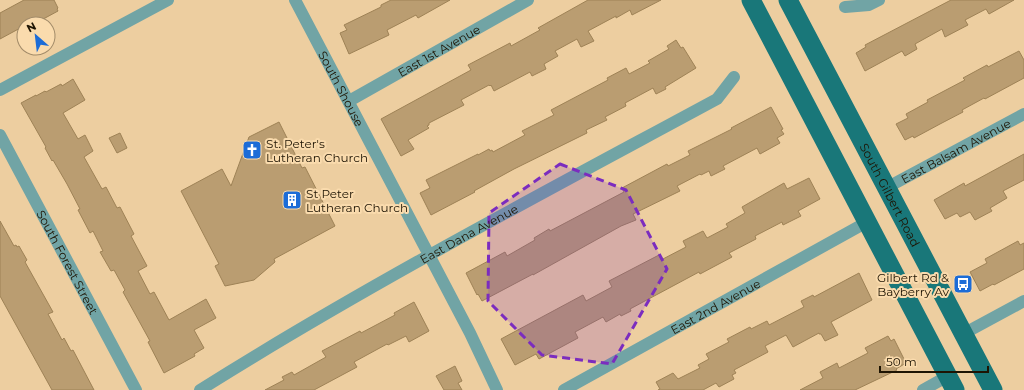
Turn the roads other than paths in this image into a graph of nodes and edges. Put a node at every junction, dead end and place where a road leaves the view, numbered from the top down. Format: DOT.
graph roads {
  1 [pos="168,0"];
  2 [pos="295,0"];
  3 [pos="528,0"];
  4 [pos="751,0"];
  5 [pos="788,0"];
  6 [pos="879,0"];
  7 [pos="845,8"];
  8 [pos="734,77"];
  9 [pos="0,90"];
  10 [pos="349,101"];
  11 [pos="1024,114"];
  12 [pos="0,135"];
  13 [pos="886,188"];
  14 [pos="866,222"];
  15 [pos="429,255"];
  16 [pos="1024,301"];
  17 [pos="963,334"];
  18 [pos="951,383"];
  19 [pos="136,390"];
  20 [pos="200,390"];
  21 [pos="496,390"];
  22 [pos="564,390"];
  23 [pos="923,390"];
  24 [pos="993,390"];
  1 -- 9 [label="street"];
  2 -- 10 [label="street, South Shouse"];
  3 -- 10 [label="street, East 1st Avenue"];
  4 -- 14 [label="main road"];
  5 -- 13 [label="main road, South Gilbert Road"];
  6 -- 7 [label="street"];
  8 -- 15 [label="street, East Dana Avenue"];
  10 -- 15 [label="street, South Shouse"];
  11 -- 13 [label="street, East Balsam Avenue"];
  12 -- 19 [label="street, South Forest Street"];
  13 -- 17 [label="main road, South Gilbert Road"];
  14 -- 18 [label="main road"];
  14 -- 22 [label="street, East 2nd Avenue"];
  15 -- 20 [label="street, East Dana Avenue"];
  15 -- 21 [label="street, South Shouse"];
  16 -- 17 [label="street"];
  17 -- 24 [label="main road, South Gilbert Road"];
  18 -- 23 [label="street"];
}
